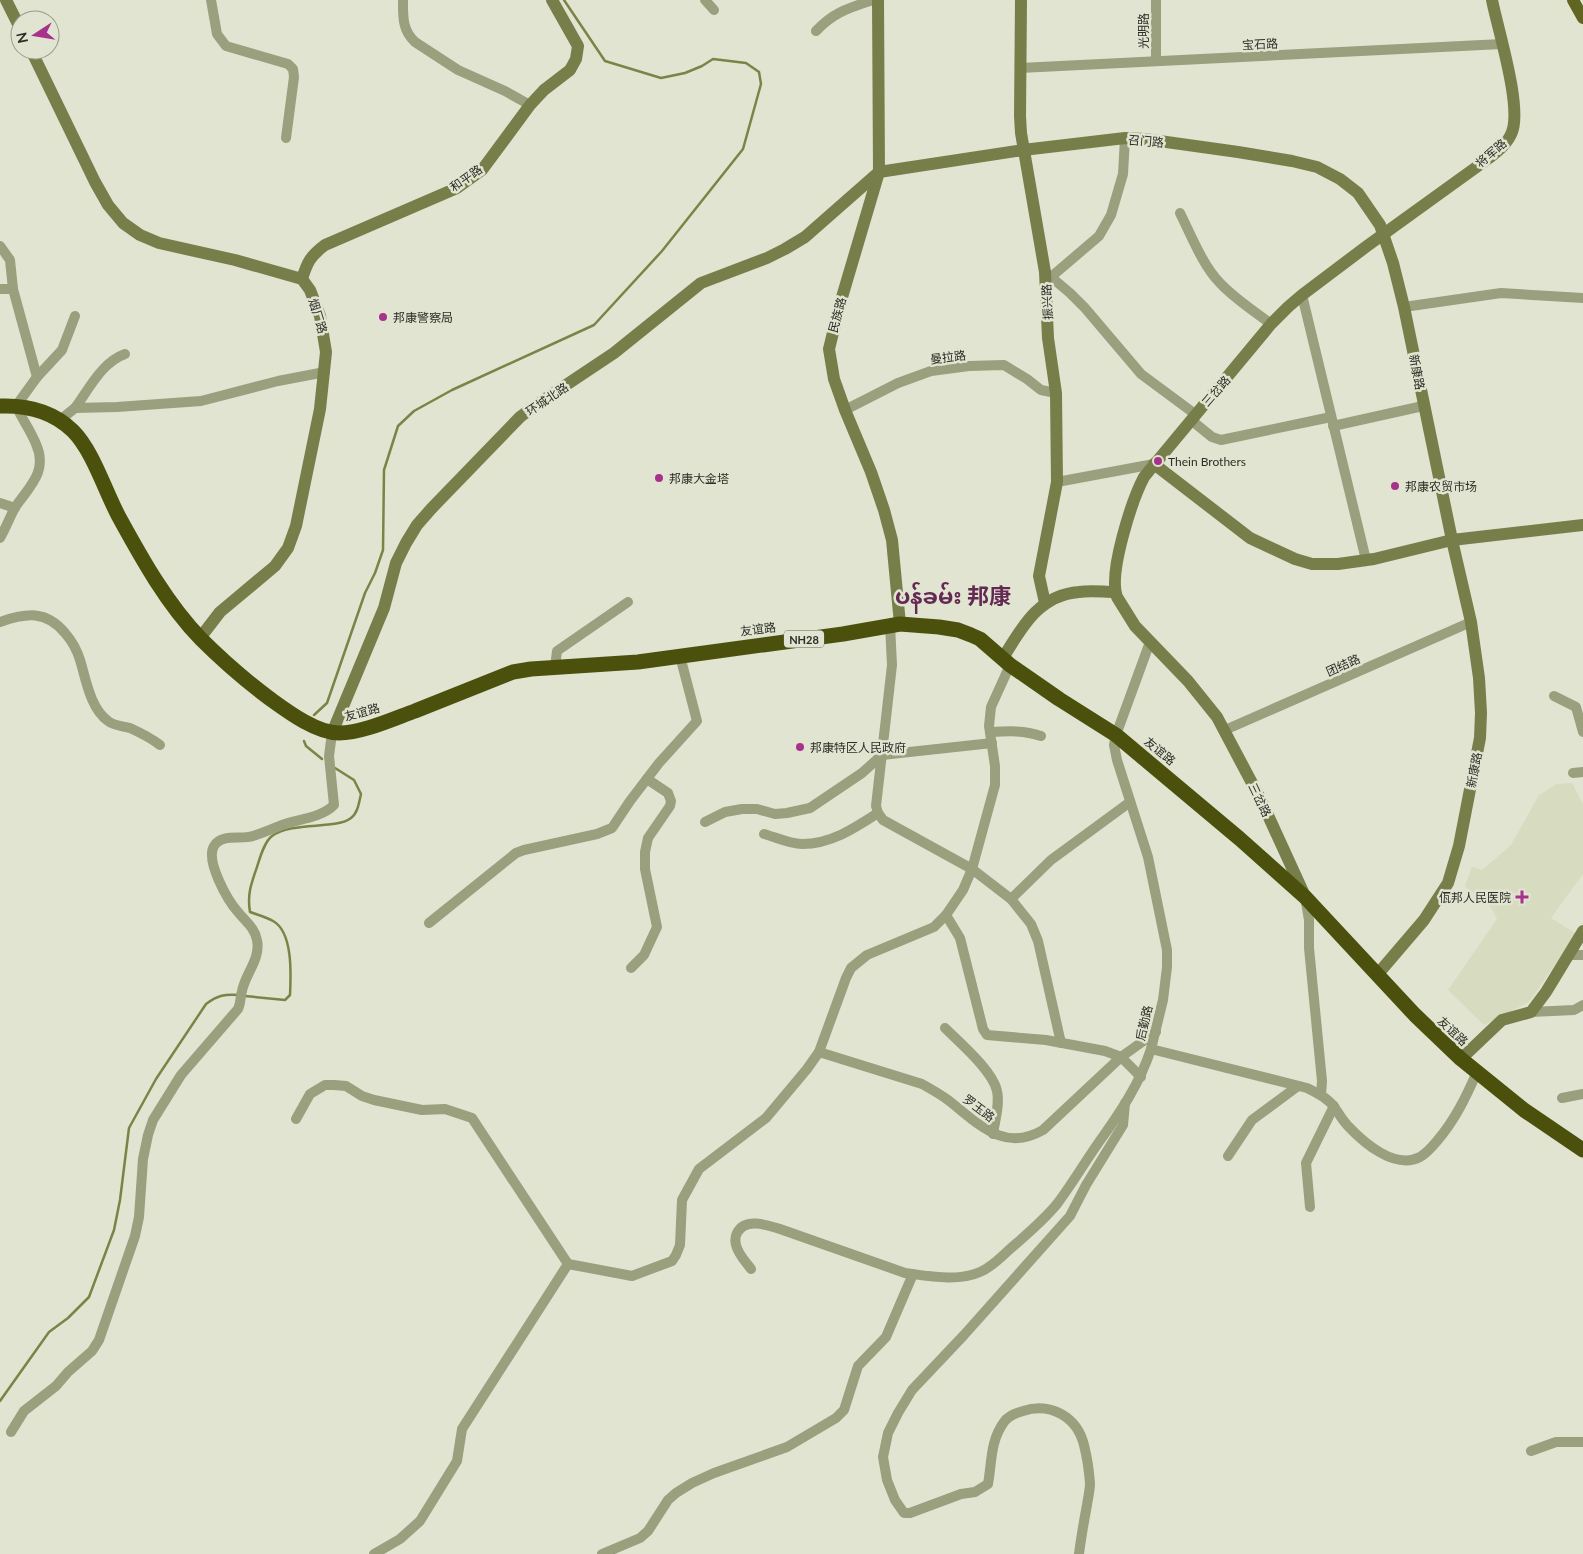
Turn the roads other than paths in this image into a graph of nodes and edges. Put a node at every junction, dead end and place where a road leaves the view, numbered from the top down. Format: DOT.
graph roads {
  1 [pos="211,0"];
  2 [pos="403,0"];
  3 [pos="552,0"];
  4 [pos="705,0"];
  5 [pos="873,0"];
  6 [pos="878,0"];
  7 [pos="1022,0"];
  8 [pos="1156,0"];
  9 [pos="1492,0"];
  10 [pos="1573,0"];
  11 [pos="714,10"];
  12 [pos="1583,18"];
  13 [pos="816,31"];
  14 [pos="1502,44"];
  15 [pos="36,60"];
  16 [pos="1156,62"];
  17 [pos="1020,68"];
  18 [pos="530,105"];
  19 [pos="286,138"];
  20 [pos="1125,138"];
  21 [pos="1023,150"];
  22 [pos="879,172"];
  23 [pos="1180,213"];
  24 [pos="1384,234"];
  25 [pos="0,246"];
  26 [pos="1048,274"];
  27 [pos="302,279"];
  28 [pos="0,289"];
  29 [pos="13,289"];
  30 [pos="1302,295"];
  31 [pos="1583,298"];
  32 [pos="1404,307"];
  33 [pos="75,316"];
  34 [pos="1271,324"];
  35 [pos="125,354"];
  36 [pos="325,372"];
  37 [pos="38,377"];
  38 [pos="1056,393"];
  39 [pos="0,406"];
  40 [pos="16,406"];
  41 [pos="1423,406"];
  42 [pos="75,408"];
  43 [pos="845,410"];
  44 [pos="1193,417"];
  45 [pos="60,420"];
  46 [pos="1332,421"];
  47 [pos="1154,464"];
  48 [pos="1057,482"];
  49 [pos="0,504"];
  50 [pos="15,508"];
  51 [pos="1583,525"];
  52 [pos="0,538"];
  53 [pos="1452,540"];
  54 [pos="1366,560"];
  55 [pos="1115,592"];
  56 [pos="628,602"];
  57 [pos="1045,603"];
  58 [pos="0,622"];
  59 [pos="1471,622"];
  60 [pos="895,624"];
  61 [pos="200,638"];
  62 [pos="1150,642"];
  63 [pos="680,656"];
  64 [pos="1006,661"];
  65 [pos="555,667"];
  66 [pos="1554,696"];
  67 [pos="1580,706"];
  68 [pos="1224,730"];
  69 [pos="990,732"];
  70 [pos="1583,732"];
  71 [pos="332,733"];
  72 [pos="1116,734"];
  73 [pos="1041,736"];
  74 [pos="992,743"];
  75 [pos="160,745"];
  76 [pos="882,754"];
  77 [pos="647,779"];
  78 [pos="1130,802"];
  79 [pos="878,813"];
  80 [pos="705,822"];
  81 [pos="764,834"];
  82 [pos="972,870"];
  83 [pos="1305,897"];
  84 [pos="1011,899"];
  85 [pos="946,915"];
  86 [pos="429,923"];
  87 [pos="1583,931"];
  88 [pos="1569,955"];
  89 [pos="1583,955"];
  90 [pos="631,968"];
  91 [pos="1377,975"];
  92 [pos="1583,1005"];
  93 [pos="1531,1012"];
  94 [pos="945,1028"];
  95 [pos="1156,1032"];
  96 [pos="1061,1043"];
  97 [pos="1151,1050"];
  98 [pos="819,1052"];
  99 [pos="1121,1057"];
  100 [pos="1461,1059"];
  101 [pos="1477,1072"];
  102 [pos="1141,1077"];
  103 [pos="1298,1086"];
  104 [pos="1583,1094"];
  105 [pos="1321,1095"];
  106 [pos="1562,1098"];
  107 [pos="1125,1104"];
  108 [pos="1334,1106"];
  109 [pos="296,1119"];
  110 [pos="993,1134"];
  111 [pos="1583,1150"];
  112 [pos="1228,1156"];
  113 [pos="1310,1207"];
  114 [pos="568,1264"];
  115 [pos="751,1268"];
  116 [pos="913,1274"];
  117 [pos="10,1432"];
  118 [pos="1583,1442"];
  119 [pos="1531,1451"];
  120 [pos="374,1554"];
  121 [pos="602,1554"];
  122 [pos="1079,1554"];
  1 -- 19 [label="street"];
  2 -- 18 [label="street"];
  3 -- 18 [label="main road, 和平路"];
  4 -- 11 [label="street"];
  5 -- 13 [label="street"];
  6 -- 22 [label="main road, 民族路"];
  7 -- 17 [label="main road, 振兴路"];
  8 -- 16 [label="street, 光明路"];
  9 -- 14 [label="main road, 将军路"];
  10 -- 12 [label="main road"];
  14 -- 16 [label="street, 宝石路"];
  14 -- 24 [label="main road, 将军路"];
  15 -- 27 [label="main road"];
  16 -- 17 [label="street, 宝石路"];
  17 -- 21 [label="main road, 振兴路"];
  18 -- 27 [label="main road, 和平路"];
  20 -- 21 [label="main road, 召门路"];
  20 -- 24 [label="main road, 召门路"];
  20 -- 26 [label="street"];
  21 -- 22 [label="main road, 召门路"];
  21 -- 26 [label="main road, 振兴路"];
  22 -- 43 [label="main road, 民族路"];
  22 -- 71 [label="main road, 环城北路"];
  23 -- 34 [label="street"];
  24 -- 30 [label="main road, 三岔路"];
  24 -- 32 [label="main road, 新康路"];
  25 -- 29 [label="street"];
  26 -- 38 [label="main road, 振兴路"];
  26 -- 44 [label="street"];
  27 -- 36 [label="main road, 烟厂路"];
  28 -- 29 [label="street"];
  29 -- 37 [label="street"];
  30 -- 34 [label="main road, 三岔路"];
  30 -- 46 [label="street"];
  31 -- 32 [label="street"];
  32 -- 41 [label="main road, 新康路"];
  33 -- 37 [label="street"];
  34 -- 44 [label="main road, 三岔路"];
  35 -- 42 [label="street"];
  36 -- 42 [label="street"];
  36 -- 61 [label="main road, 烟厂路"];
  37 -- 40 [label="street"];
  38 -- 43 [label="street, 曼拉路"];
  38 -- 48 [label="main road, 振兴路"];
  39 -- 40 [label="highway, 友谊路"];
  40 -- 45 [label="highway, 友谊路"];
  40 -- 50 [label="street"];
  41 -- 46 [label="street"];
  41 -- 53 [label="main road, 新康路"];
  42 -- 45 [label="street"];
  43 -- 60 [label="main road, 民族路"];
  44 -- 46 [label="street"];
  44 -- 47 [label="main road, 三岔路"];
  45 -- 61 [label="highway, 友谊路"];
  46 -- 54 [label="street"];
  47 -- 48 [label="street"];
  47 -- 54 [label="main road"];
  47 -- 55 [label="main road, 三岔路"];
  48 -- 57 [label="main road, 振兴路"];
  49 -- 50 [label="street"];
  50 -- 52 [label="street"];
  51 -- 53 [label="main road"];
  53 -- 54 [label="main road"];
  53 -- 59 [label="main road, 新康路"];
  55 -- 57 [label="main road"];
  55 -- 62 [label="main road, 三岔路"];
  56 -- 65 [label="street"];
  57 -- 64 [label="main road"];
  58 -- 75 [label="street"];
  59 -- 68 [label="street, 团结路"];
  59 -- 91 [label="main road, 新康路"];
  60 -- 63 [label="highway, 友谊路 / NH28"];
  60 -- 64 [label="highway, 友谊路 / NH28"];
  60 -- 76 [label="street"];
  61 -- 71 [label="highway, 友谊路"];
  62 -- 68 [label="main road, 三岔路"];
  62 -- 72 [label="street, 后勤路"];
  63 -- 65 [label="highway, 友谊路 / NH28"];
  63 -- 77 [label="street"];
  64 -- 69 [label="street"];
  64 -- 72 [label="highway, 友谊路 / NH28"];
  65 -- 71 [label="highway, 友谊路 / NH28"];
  66 -- 67 [label="street"];
  67 -- 70 [label="street"];
  68 -- 83 [label="main road, 三岔路"];
  69 -- 73 [label="street"];
  69 -- 74 [label="street"];
  71 -- 117 [label="street"];
  72 -- 78 [label="street, 后勤路"];
  72 -- 83 [label="highway, 友谊路 / NH28"];
  74 -- 76 [label="street"];
  74 -- 82 [label="street"];
  76 -- 79 [label="street"];
  76 -- 80 [label="street"];
  77 -- 86 [label="street"];
  77 -- 90 [label="street"];
  78 -- 84 [label="street"];
  78 -- 95 [label="street, 后勤路"];
  79 -- 81 [label="street"];
  79 -- 82 [label="street"];
  82 -- 84 [label="street"];
  82 -- 85 [label="street"];
  83 -- 91 [label="highway, 友谊路 / NH28"];
  83 -- 105 [label="street"];
  84 -- 96 [label="street"];
  85 -- 96 [label="street"];
  85 -- 98 [label="street"];
  87 -- 88 [label="main road"];
  88 -- 89 [label="street"];
  88 -- 93 [label="main road"];
  91 -- 100 [label="highway, 友谊路 / NH28"];
  92 -- 93 [label="street"];
  93 -- 100 [label="main road"];
  94 -- 110 [label="street"];
  95 -- 97 [label="street, 后勤路"];
  95 -- 99 [label="street, 罗玉路"];
  96 -- 99 [label="street"];
  97 -- 102 [label="street"];
  97 -- 103 [label="street, 后勤路"];
  98 -- 110 [label="street, 罗玉路"];
  98 -- 114 [label="street"];
  99 -- 102 [label="street"];
  99 -- 110 [label="street, 罗玉路"];
  100 -- 101 [label="highway, 友谊路 / NH28"];
  101 -- 108 [label="street, 后勤路"];
  101 -- 111 [label="highway, 友谊路 / NH28"];
  102 -- 107 [label="street"];
  103 -- 105 [label="street, 后勤路"];
  103 -- 112 [label="street"];
  104 -- 106 [label="street"];
  105 -- 108 [label="street, 后勤路"];
  107 -- 116 [label="street"];
  107 -- 122 [label="street"];
  108 -- 113 [label="street"];
  109 -- 114 [label="street"];
  114 -- 120 [label="street"];
  115 -- 116 [label="street"];
  116 -- 121 [label="street"];
  118 -- 119 [label="street"];
}
